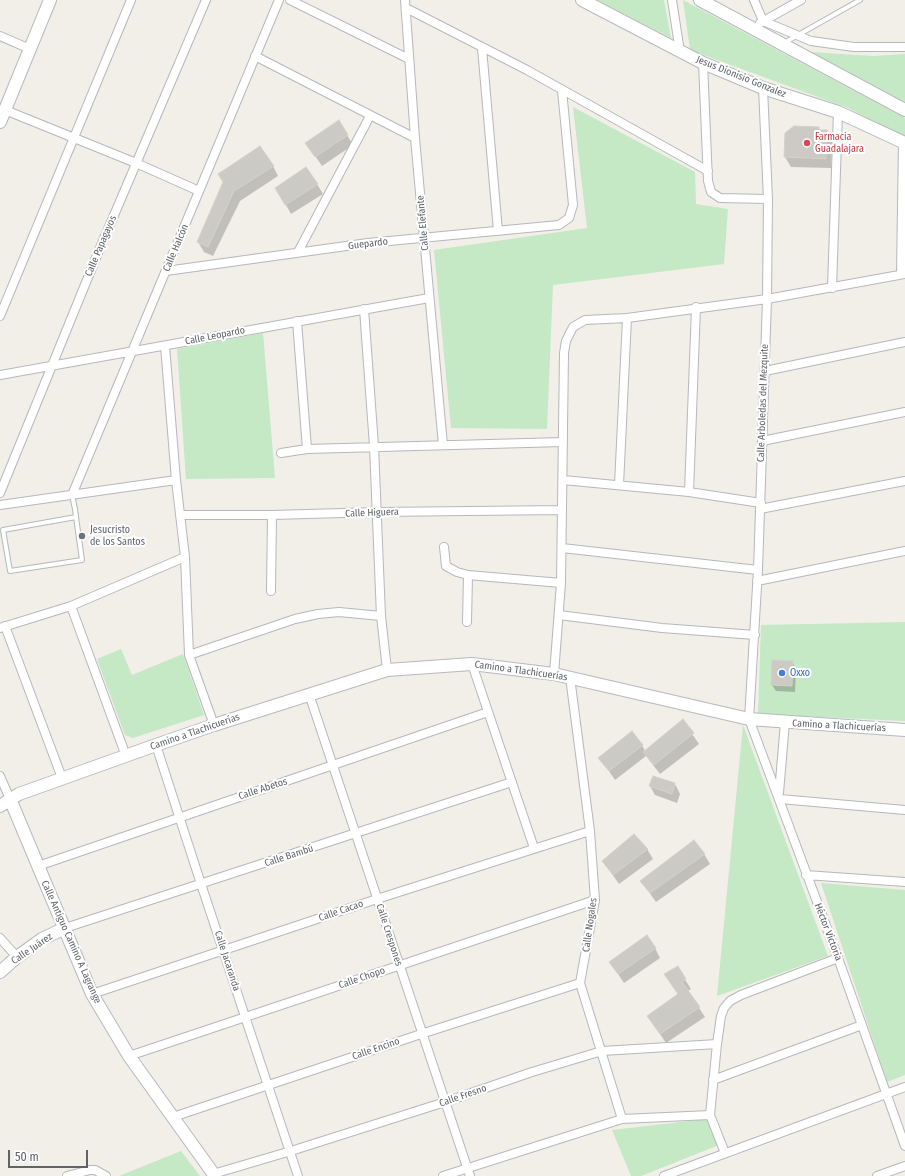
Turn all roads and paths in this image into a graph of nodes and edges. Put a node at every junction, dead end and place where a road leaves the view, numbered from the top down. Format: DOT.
graph roads {
  1 [pos="50,0"];
  2 [pos="131,0"];
  3 [pos="206,0"];
  4 [pos="279,0"];
  5 [pos="290,0"];
  6 [pos="582,0"];
  7 [pos="672,0"];
  8 [pos="700,0"];
  9 [pos="754,0"];
  10 [pos="801,0"];
  11 [pos="860,0"];
  12 [pos="406,4"];
  13 [pos="758,25"];
  14 [pos="796,35"];
  15 [pos="0,36"];
  16 [pos="782,44"];
  17 [pos="905,47"];
  18 [pos="482,48"];
  19 [pos="30,49"];
  20 [pos="680,52"];
  21 [pos="255,56"];
  22 [pos="409,59"];
  23 [pos="703,63"];
  24 [pos="763,88"];
  25 [pos="562,90"];
  26 [pos="905,110"];
  27 [pos="838,112"];
  28 [pos="370,116"];
  29 [pos="2,117"];
  30 [pos="73,138"];
  31 [pos="415,138"];
  32 [pos="904,142"];
  33 [pos="136,163"];
  34 [pos="708,171"];
  35 [pos="199,192"];
  36 [pos="768,199"];
  37 [pos="498,231"];
  38 [pos="425,237"];
  39 [pos="298,252"];
  40 [pos="166,271"];
  41 [pos="903,274"];
  42 [pos="832,288"];
  43 [pos="430,298"];
  44 [pos="767,299"];
  45 [pos="696,307"];
  46 [pos="364,309"];
  47 [pos="0,316"];
  48 [pos="628,318"];
  49 [pos="297,321"];
  50 [pos="905,342"];
  51 [pos="165,346"];
  52 [pos="131,353"];
  53 [pos="51,367"];
  54 [pos="764,371"];
  55 [pos="0,375"];
  56 [pos="905,412"];
  57 [pos="762,441"];
  58 [pos="563,442"];
  59 [pos="443,445"];
  60 [pos="374,446"];
  61 [pos="307,449"];
  62 [pos="281,453"];
  63 [pos="176,480"];
  64 [pos="563,480"];
  65 [pos="905,481"];
  66 [pos="619,485"];
  67 [pos="689,492"];
  68 [pos="0,493"];
  69 [pos="72,494"];
  70 [pos="0,505"];
  71 [pos="760,506"];
  72 [pos="562,510"];
  73 [pos="378,512"];
  74 [pos="181,515"];
  75 [pos="272,515"];
  76 [pos="76,516"];
  77 [pos="444,547"];
  78 [pos="562,548"];
  79 [pos="905,550"];
  80 [pos="185,557"];
  81 [pos="758,570"];
  82 [pos="468,575"];
  83 [pos="757,581"];
  84 [pos="561,583"];
  85 [pos="271,591"];
  86 [pos="72,606"];
  87 [pos="559,615"];
  88 [pos="381,616"];
  89 [pos="467,622"];
  90 [pos="2,627"];
  91 [pos="755,635"];
  92 [pos="189,655"];
  93 [pos="472,664"];
  94 [pos="387,670"];
  95 [pos="554,674"];
  96 [pos="570,677"];
  97 [pos="309,694"];
  98 [pos="488,712"];
  99 [pos="749,719"];
  100 [pos="785,722"];
  101 [pos="214,725"];
  102 [pos="905,730"];
  103 [pos="156,745"];
  104 [pos="126,756"];
  105 [pos="333,766"];
  106 [pos="0,776"];
  107 [pos="62,778"];
  108 [pos="512,782"];
  109 [pos="779,798"];
  110 [pos="5,803"];
  111 [pos="905,810"];
  112 [pos="178,817"];
  113 [pos="590,831"];
  114 [pos="356,834"];
  115 [pos="534,848"];
  116 [pos="38,866"];
  117 [pos="806,875"];
  118 [pos="905,882"];
  119 [pos="200,884"];
  120 [pos="377,899"];
  121 [pos="595,900"];
  122 [pos="65,928"];
  123 [pos="0,938"];
  124 [pos="224,951"];
  125 [pos="17,957"];
  126 [pos="838,958"];
  127 [pos="398,965"];
  128 [pos="0,972"];
  129 [pos="580,983"];
  130 [pos="92,994"];
  131 [pos="246,1018"];
  132 [pos="862,1025"];
  133 [pos="421,1034"];
  134 [pos="717,1044"];
  135 [pos="602,1051"];
  136 [pos="129,1056"];
  137 [pos="713,1080"];
  138 [pos="269,1085"];
  139 [pos="905,1087"];
  140 [pos="887,1095"];
  141 [pos="445,1102"];
  142 [pos="710,1115"];
  143 [pos="173,1117"];
  144 [pos="622,1119"];
  145 [pos="905,1146"];
  146 [pos="290,1151"];
  147 [pos="725,1153"];
  148 [pos="905,1166"];
  149 [pos="468,1172"];
  150 [pos="214,1175"];
  151 [pos="67,1176"];
  152 [pos="106,1176"];
  153 [pos="298,1176"];
  154 [pos="443,1176"];
  155 [pos="664,1176"];
  156 [pos="878,1176"];
  1 -- 19 [label="street"];
  2 -- 30 [label="street"];
  3 -- 33 [label="street, Calle Papagayos"];
  4 -- 21 [label="street, Calle Halcón"];
  5 -- 22 [label="street"];
  6 -- 20 [label="street, Jesus Dionisio Gonzalez"];
  7 -- 20 [label="street"];
  8 -- 13 [label="street"];
  9 -- 13 [label="street"];
  10 -- 13 [label="street"];
  11 -- 14 [label="lane"];
  12 -- 18 [label="street"];
  12 -- 22 [label="street, Calle Elefante"];
  13 -- 14 [label="street"];
  13 -- 16 [label="street"];
  14 -- 16 [label="lane"];
  14 -- 17 [label="street"];
  15 -- 19 [label="street"];
  16 -- 26 [label="street"];
  18 -- 25 [label="street"];
  18 -- 37 [label="street"];
  19 -- 29 [label="street"];
  20 -- 23 [label="street, Jesus Dionisio Gonzalez"];
  21 -- 28 [label="street"];
  21 -- 35 [label="street, Calle Halcón"];
  22 -- 31 [label="street, Calle Elefante"];
  23 -- 24 [label="street, Jesus Dionisio Gonzalez"];
  23 -- 34 [label="street"];
  24 -- 27 [label="street, Jesus Dionisio Gonzalez"];
  24 -- 36 [label="street, Calle Arboledas del Mezquite"];
  25 -- 34 [label="street"];
  25 -- 37 [label="street, Guepardo"];
  27 -- 32 [label="street, Jesus Dionisio Gonzalez"];
  27 -- 42 [label="street"];
  28 -- 31 [label="street"];
  28 -- 39 [label="street"];
  29 -- 30 [label="street"];
  30 -- 33 [label="street"];
  30 -- 47 [label="street"];
  31 -- 38 [label="street, Calle Elefante"];
  32 -- 41 [label="street"];
  33 -- 35 [label="street"];
  33 -- 53 [label="street, Calle Papagayos"];
  34 -- 36 [label="street"];
  35 -- 40 [label="street, Calle Halcón"];
  36 -- 44 [label="street, Calle Arboledas del Mezquite"];
  37 -- 38 [label="street, Guepardo"];
  38 -- 39 [label="street, Guepardo"];
  38 -- 43 [label="street, Calle Elefante"];
  39 -- 40 [label="street, Guepardo"];
  40 -- 52 [label="street, Calle Halcón"];
  41 -- 42 [label="street"];
  42 -- 44 [label="street"];
  43 -- 46 [label="street, Calle Leopardo"];
  43 -- 59 [label="street, Calle Elefante"];
  44 -- 45 [label="street"];
  44 -- 54 [label="street, Calle Arboledas del Mezquite"];
  45 -- 48 [label="street"];
  45 -- 67 [label="street"];
  46 -- 49 [label="street, Calle Leopardo"];
  46 -- 60 [label="street"];
  48 -- 58 [label="street"];
  48 -- 66 [label="street"];
  49 -- 51 [label="street, Calle Leopardo"];
  49 -- 61 [label="street"];
  50 -- 54 [label="street"];
  51 -- 52 [label="street, Calle Leopardo"];
  51 -- 63 [label="street"];
  52 -- 53 [label="street, Calle Leopardo"];
  52 -- 69 [label="street, Calle Halcón"];
  53 -- 55 [label="street, Calle Leopardo"];
  53 -- 68 [label="street, Calle Papagayos"];
  54 -- 57 [label="street, Calle Arboledas del Mezquite"];
  56 -- 57 [label="street"];
  57 -- 71 [label="street, Calle Arboledas del Mezquite"];
  58 -- 59 [label="street"];
  58 -- 64 [label="street"];
  59 -- 60 [label="street"];
  60 -- 61 [label="street"];
  60 -- 73 [label="street"];
  61 -- 62 [label="street"];
  63 -- 69 [label="street"];
  63 -- 74 [label="street"];
  64 -- 66 [label="street"];
  64 -- 72 [label="street"];
  65 -- 71 [label="street"];
  66 -- 67 [label="street"];
  67 -- 71 [label="street"];
  69 -- 70 [label="street"];
  69 -- 76 [label="lane"];
  71 -- 81 [label="street, Calle Arboledas del Mezquite"];
  72 -- 73 [label="street, Calle Higuera"];
  72 -- 78 [label="street"];
  73 -- 75 [label="street, Calle Higuera"];
  73 -- 88 [label="street"];
  74 -- 75 [label="street, Calle Higuera"];
  74 -- 80 [label="street"];
  75 -- 85 [label="street"];
  76 -- 76 [label="lane"];
  77 -- 82 [label="street"];
  78 -- 81 [label="street"];
  78 -- 84 [label="street"];
  79 -- 83 [label="street"];
  80 -- 86 [label="street"];
  80 -- 92 [label="street"];
  81 -- 83 [label="street, Calle Arboledas del Mezquite"];
  82 -- 84 [label="street"];
  82 -- 89 [label="street"];
  83 -- 91 [label="street, Calle Arboledas del Mezquite"];
  84 -- 87 [label="street"];
  86 -- 90 [label="street"];
  86 -- 104 [label="street"];
  87 -- 91 [label="street"];
  87 -- 95 [label="street"];
  88 -- 92 [label="street"];
  88 -- 94 [label="street"];
  90 -- 107 [label="street"];
  91 -- 99 [label="street, Calle Arboledas del Mezquite"];
  92 -- 101 [label="street"];
  93 -- 94 [label="street, Camino a Tlachicuerías"];
  93 -- 95 [label="street, Camino a Tlachicuerías"];
  93 -- 98 [label="street"];
  94 -- 97 [label="street, Camino a Tlachicuerías"];
  95 -- 96 [label="street, Camino a Tlachicuerías"];
  96 -- 99 [label="street, Camino a Tlachicuerías"];
  96 -- 113 [label="street, Calle Nogales"];
  97 -- 101 [label="street, Camino a Tlachicuerías"];
  97 -- 105 [label="street, Calle Crespones"];
  98 -- 105 [label="street, Calle Abetos"];
  98 -- 108 [label="street"];
  99 -- 100 [label="street, Camino a Tlachicuerías"];
  99 -- 109 [label="street, Héctor Victoria"];
  100 -- 102 [label="street, Camino a Tlachicuerías"];
  100 -- 109 [label="street"];
  101 -- 103 [label="street, Camino a Tlachicuerías"];
  103 -- 104 [label="street, Camino a Tlachicuerías"];
  103 -- 112 [label="street, Calle Jacaranda"];
  104 -- 107 [label="street, Camino a Tlachicuerías"];
  105 -- 112 [label="street, Calle Abetos"];
  105 -- 114 [label="street, Calle Crespones"];
  106 -- 110 [label="street"];
  107 -- 110 [label="street, Camino a Tlachicuerías"];
  108 -- 114 [label="street, Calle Bambú"];
  108 -- 115 [label="street"];
  109 -- 111 [label="street"];
  109 -- 117 [label="street, Héctor Victoria"];
  110 -- 116 [label="street, Calle Antiguo Camino A Lagrange"];
  112 -- 116 [label="street, Calle Abetos"];
  112 -- 119 [label="street, Calle Jacaranda"];
  113 -- 115 [label="street, Calle Cacao"];
  113 -- 121 [label="street, Calle Nogales"];
  114 -- 119 [label="street, Calle Bambú"];
  114 -- 120 [label="street, Calle Crespones"];
  115 -- 120 [label="street, Calle Cacao"];
  116 -- 122 [label="street, Calle Antiguo Camino A Lagrange"];
  117 -- 118 [label="street"];
  117 -- 126 [label="street, Héctor Victoria"];
  119 -- 122 [label="street, Calle Bambú"];
  119 -- 124 [label="street, Calle Jacaranda"];
  120 -- 124 [label="street, Calle Cacao"];
  120 -- 127 [label="street, Calle Crespones"];
  121 -- 127 [label="street, Calle Chopo"];
  121 -- 129 [label="street, Calle Nogales"];
  122 -- 125 [label="street, Calle Juárez"];
  122 -- 130 [label="street, Calle Antiguo Camino A Lagrange"];
  123 -- 125 [label="street"];
  124 -- 130 [label="street, Calle Cacao"];
  124 -- 131 [label="street, Calle Jacaranda"];
  125 -- 128 [label="street, Calle Juárez"];
  126 -- 132 [label="street, Héctor Victoria"];
  126 -- 134 [label="street"];
  127 -- 131 [label="street, Calle Chopo"];
  127 -- 133 [label="street, Calle Crespones"];
  129 -- 133 [label="street, Calle Encino"];
  129 -- 135 [label="street, Calle Nogales"];
  130 -- 136 [label="street, Calle Antiguo Camino A Lagrange"];
  131 -- 136 [label="street, Calle Chopo"];
  131 -- 138 [label="street, Calle Jacaranda"];
  132 -- 137 [label="street"];
  132 -- 140 [label="street, Héctor Victoria"];
  133 -- 138 [label="street, Calle Encino"];
  133 -- 141 [label="street, Calle Crespones"];
  134 -- 135 [label="street, Calle Fresno"];
  134 -- 137 [label="street"];
  135 -- 141 [label="street, Calle Fresno"];
  135 -- 144 [label="street, Calle Nogales"];
  136 -- 143 [label="street, Calle Antiguo Camino A Lagrange"];
  137 -- 142 [label="street"];
  138 -- 143 [label="street, Calle Encino"];
  138 -- 146 [label="street, Calle Jacaranda"];
  139 -- 140 [label="street"];
  140 -- 145 [label="street, Héctor Victoria"];
  140 -- 147 [label="street"];
  141 -- 146 [label="street, Calle Fresno"];
  141 -- 149 [label="street, Calle Crespones"];
  142 -- 144 [label="street"];
  142 -- 147 [label="street"];
  143 -- 150 [label="street, Calle Antiguo Camino A Lagrange"];
  144 -- 149 [label="street"];
  146 -- 150 [label="street, Calle Fresno"];
  146 -- 153 [label="street, Calle Jacaranda"];
  147 -- 155 [label="street"];
  148 -- 156 [label="street"];
  149 -- 154 [label="street"];
  151 -- 152 [label="street"];
}
